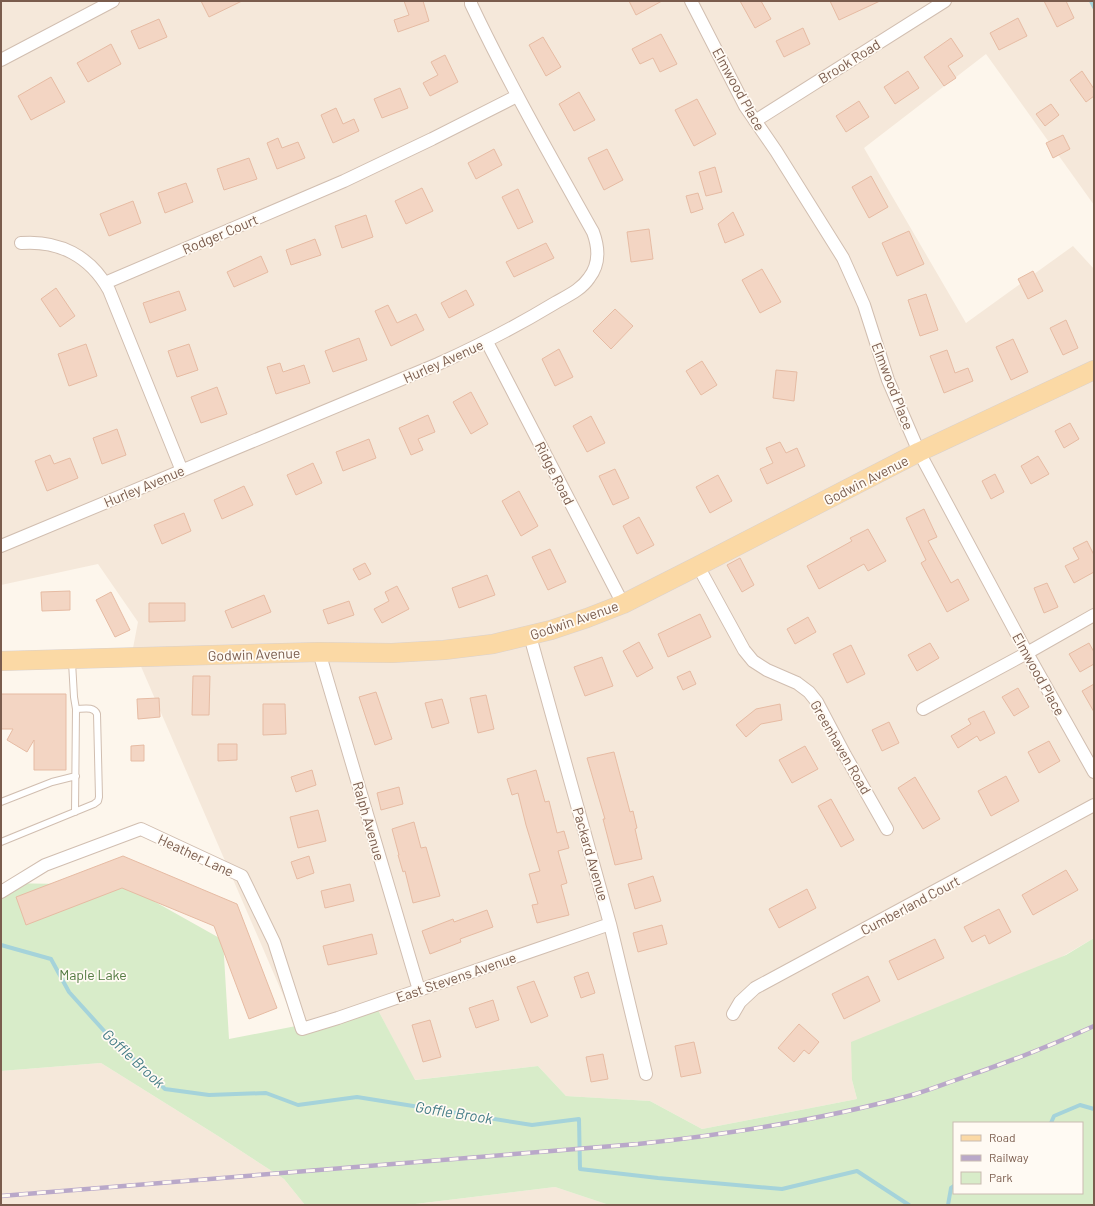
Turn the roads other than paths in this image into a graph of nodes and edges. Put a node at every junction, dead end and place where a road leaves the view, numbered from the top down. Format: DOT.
graph roads {
  1 [pos="113,1"];
  2 [pos="471,1"];
  3 [pos="691,1"];
  4 [pos="944,1"];
  5 [pos="1,60"];
  6 [pos="517,96"];
  7 [pos="755,121"];
  8 [pos="21,243"];
  9 [pos="105,283"];
  10 [pos="487,342"];
  11 [pos="1094,370"];
  12 [pos="919,452"];
  13 [pos="182,471"];
  14 [pos="1,546"];
  15 [pos="698,566"];
  16 [pos="623,604"];
  17 [pos="1094,615"];
  18 [pos="530,636"];
  19 [pos="319,652"];
  20 [pos="1027,653"];
  21 [pos="2,659"];
  22 [pos="72,659"];
  23 [pos="76,709"];
  24 [pos="923,709"];
  25 [pos="1094,772"];
  26 [pos="76,776"];
  27 [pos="1,802"];
  28 [pos="1094,805"];
  29 [pos="75,812"];
  30 [pos="888,829"];
  31 [pos="1,842"];
  32 [pos="1,892"];
  33 [pos="610,924"];
  34 [pos="418,990"];
  35 [pos="733,1014"];
  36 [pos="302,1029"];
  37 [pos="646,1074"];
  1 -- 5 [label="street"];
  2 -- 6 [label="street, Hurley Avenue"];
  3 -- 7 [label="street, Elmwood Place"];
  4 -- 7 [label="street, Brook Road"];
  6 -- 9 [label="street, Rodger Court"];
  6 -- 10 [label="street, Hurley Avenue"];
  7 -- 12 [label="street, Elmwood Place"];
  8 -- 9 [label="street"];
  9 -- 13 [label="street"];
  10 -- 13 [label="street, Hurley Avenue"];
  10 -- 16 [label="street, Ridge Road"];
  11 -- 12 [label="main road, Godwin Avenue"];
  12 -- 15 [label="main road, Godwin Avenue"];
  12 -- 20 [label="street, Elmwood Place"];
  13 -- 14 [label="street, Hurley Avenue"];
  15 -- 16 [label="main road, Godwin Avenue"];
  15 -- 30 [label="street, Greenhaven Road"];
  16 -- 18 [label="main road, Godwin Avenue"];
  17 -- 20 [label="street"];
  18 -- 19 [label="main road, Godwin Avenue"];
  18 -- 33 [label="street, Packard Avenue"];
  19 -- 22 [label="main road, Godwin Avenue"];
  19 -- 34 [label="street, Ralph Avenue"];
  20 -- 24 [label="street"];
  20 -- 25 [label="street, Elmwood Place"];
  21 -- 22 [label="main road, Godwin Avenue"];
  22 -- 23 [label="lane"];
  23 -- 26 [label="lane"];
  23 -- 29 [label="lane"];
  26 -- 27 [label="lane"];
  26 -- 29 [label="lane"];
  28 -- 35 [label="street, Cumberland Court"];
  29 -- 31 [label="lane"];
  32 -- 36 [label="street, Heather Lane"];
  33 -- 34 [label="street, East Stevens Avenue"];
  33 -- 37 [label="street, Packard Avenue"];
  34 -- 36 [label="street, East Stevens Avenue"];
}
